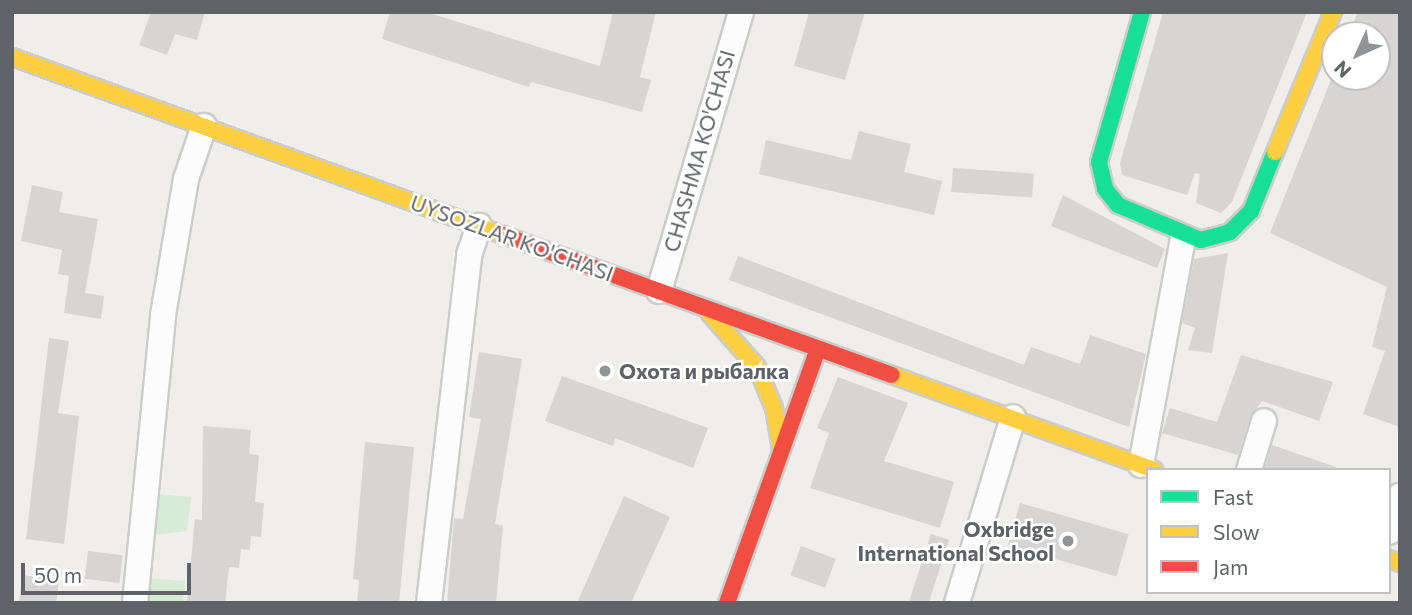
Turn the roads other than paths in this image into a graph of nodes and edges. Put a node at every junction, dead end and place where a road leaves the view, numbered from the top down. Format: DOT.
graph roads {
  1 [pos="741,12"];
  2 [pos="1142,12"];
  3 [pos="1333,12"];
  4 [pos="12,57"];
  5 [pos="204,126"];
  6 [pos="479,226"];
  7 [pos="1183,238"];
  8 [pos="659,291"];
  9 [pos="695,304"];
  10 [pos="818,349"];
  11 [pos="1013,417"];
  12 [pos="1264,421"];
  13 [pos="781,453"];
  14 [pos="1147,467"];
  15 [pos="1251,468"];
  16 [pos="1400,496"];
  17 [pos="1391,525"];
  18 [pos="135,603"];
  19 [pos="429,603"];
  20 [pos="727,603"];
  21 [pos="957,603"];
  1 -- 8 [label="street, CHASHMA KO'CHASI"];
  2 -- 7 [label="main road"];
  3 -- 7 [label="main road"];
  4 -- 5 [label="main road, UYSOZLAR KO'CHASI"];
  5 -- 6 [label="main road, UYSOZLAR KO'CHASI"];
  5 -- 18 [label="street"];
  6 -- 8 [label="main road, UYSOZLAR KO'CHASI"];
  6 -- 19 [label="street"];
  7 -- 14 [label="street"];
  8 -- 9 [label="main road, UYSOZLAR KO'CHASI"];
  9 -- 10 [label="main road, UYSOZLAR KO'CHASI"];
  9 -- 13 [label="main road"];
  10 -- 11 [label="main road, UYSOZLAR KO'CHASI"];
  10 -- 13 [label="main road"];
  11 -- 14 [label="main road, UYSOZLAR KO'CHASI"];
  11 -- 21 [label="street"];
  12 -- 15 [label="street"];
  13 -- 20 [label="main road"];
  16 -- 17 [label="street"];
}
